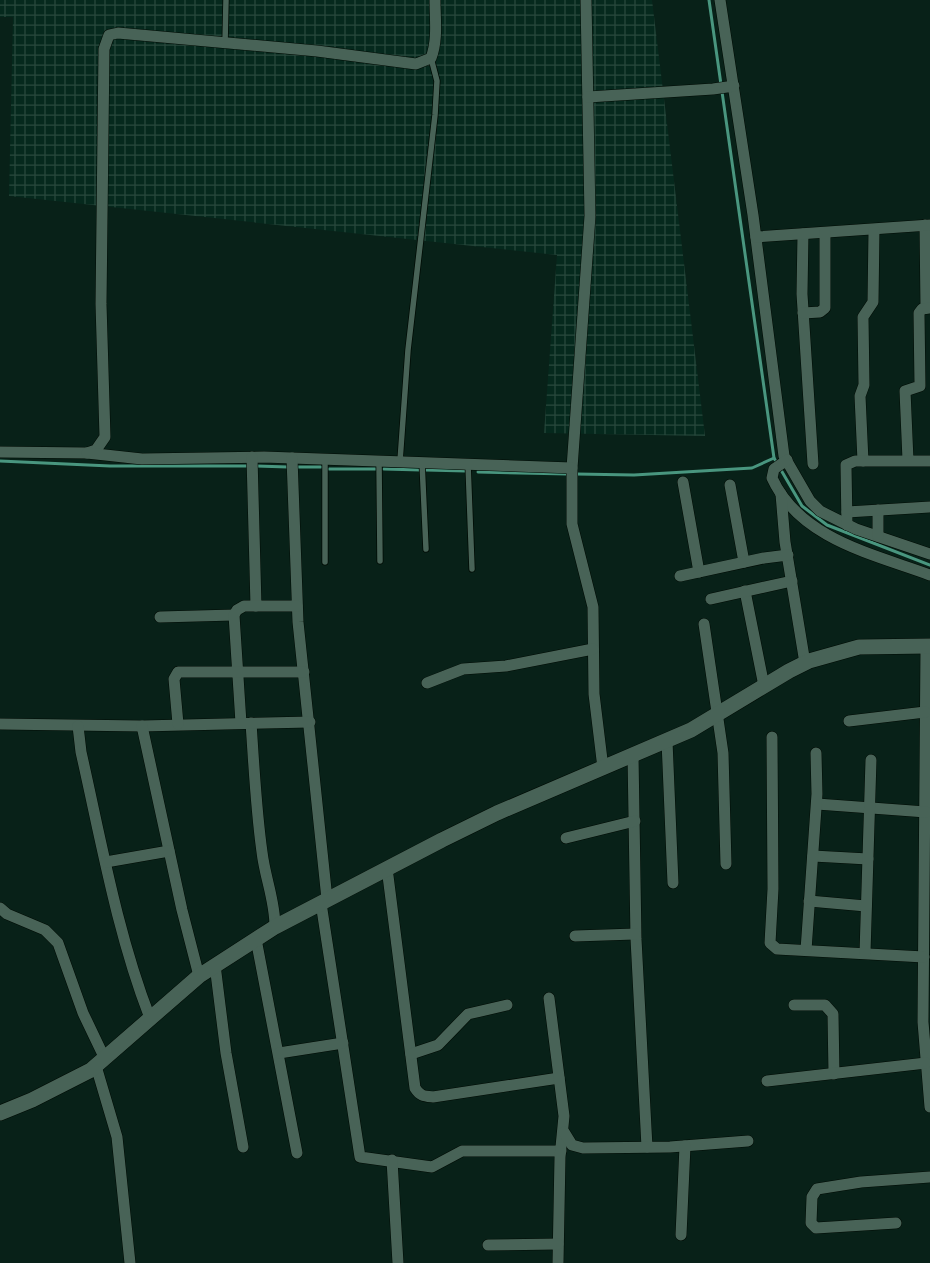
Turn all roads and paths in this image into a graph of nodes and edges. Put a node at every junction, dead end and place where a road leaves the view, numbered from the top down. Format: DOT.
graph roads {
  1 [pos="226,0"];
  2 [pos="435,0"];
  3 [pos="586,0"];
  4 [pos="720,0"];
  5 [pos="225,43"];
  6 [pos="430,58"];
  7 [pos="731,86"];
  8 [pos="588,97"];
  9 [pos="928,225"];
  10 [pos="874,230"];
  11 [pos="825,233"];
  12 [pos="803,234"];
  13 [pos="756,237"];
  14 [pos="928,308"];
  15 [pos="804,313"];
  16 [pos="0,445"];
  17 [pos="0,452"];
  18 [pos="87,453"];
  19 [pos="252,457"];
  20 [pos="292,458"];
  21 [pos="325,459"];
  22 [pos="908,460"];
  23 [pos="379,461"];
  24 [pos="400,461"];
  25 [pos="863,461"];
  26 [pos="930,461"];
  27 [pos="422,462"];
  28 [pos="468,464"];
  29 [pos="781,464"];
  30 [pos="813,464"];
  31 [pos="572,468"];
  32 [pos="683,482"];
  33 [pos="730,485"];
  34 [pos="781,494"];
  35 [pos="930,507"];
  36 [pos="878,510"];
  37 [pos="846,512"];
  38 [pos="847,525"];
  39 [pos="878,536"];
  40 [pos="426,549"];
  41 [pos="930,554"];
  42 [pos="788,555"];
  43 [pos="380,561"];
  44 [pos="325,562"];
  45 [pos="744,562"];
  46 [pos="472,569"];
  47 [pos="699,572"];
  48 [pos="930,575"];
  49 [pos="680,576"];
  50 [pos="792,581"];
  51 [pos="745,591"];
  52 [pos="711,599"];
  53 [pos="256,606"];
  54 [pos="297,606"];
  55 [pos="234,615"];
  56 [pos="160,617"];
  57 [pos="704,624"];
  58 [pos="928,646"];
  59 [pos="593,649"];
  60 [pos="805,663"];
  61 [pos="304,672"];
  62 [pos="238,674"];
  63 [pos="427,682"];
  64 [pos="764,686"];
  65 [pos="925,712"];
  66 [pos="719,715"];
  67 [pos="848,721"];
  68 [pos="246,722"];
  69 [pos="310,722"];
  70 [pos="0,724"];
  71 [pos="178,724"];
  72 [pos="78,726"];
  73 [pos="142,726"];
  74 [pos="772,737"];
  75 [pos="667,741"];
  76 [pos="816,753"];
  77 [pos="634,755"];
  78 [pos="871,760"];
  79 [pos="603,768"];
  80 [pos="817,804"];
  81 [pos="870,808"];
  82 [pos="926,812"];
  83 [pos="635,821"];
  84 [pos="566,838"];
  85 [pos="169,851"];
  86 [pos="813,856"];
  87 [pos="868,859"];
  88 [pos="106,862"];
  89 [pos="726,864"];
  90 [pos="387,868"];
  91 [pos="673,883"];
  92 [pos="928,898"];
  93 [pos="324,901"];
  94 [pos="809,901"];
  95 [pos="866,906"];
  96 [pos="0,908"];
  97 [pos="274,927"];
  98 [pos="636,934"];
  99 [pos="576,936"];
  100 [pos="256,939"];
  101 [pos="806,950"];
  102 [pos="865,953"];
  103 [pos="924,957"];
  104 [pos="215,966"];
  105 [pos="199,976"];
  106 [pos="549,998"];
  107 [pos="507,1005"];
  108 [pos="794,1005"];
  109 [pos="150,1018"];
  110 [pos="343,1043"];
  111 [pos="278,1053"];
  112 [pos="411,1054"];
  113 [pos="927,1059"];
  114 [pos="100,1063"];
  115 [pos="834,1074"];
  116 [pos="559,1078"];
  117 [pos="767,1081"];
  118 [pos="930,1106"];
  119 [pos="0,1113"];
  120 [pos="564,1132"];
  121 [pos="748,1141"];
  122 [pos="685,1146"];
  123 [pos="242,1147"];
  124 [pos="647,1147"];
  125 [pos="561,1151"];
  126 [pos="297,1153"];
  127 [pos="392,1160"];
  128 [pos="930,1177"];
  129 [pos="896,1223"];
  130 [pos="681,1235"];
  131 [pos="558,1244"];
  132 [pos="488,1245"];
  133 [pos="130,1263"];
  134 [pos="398,1263"];
  135 [pos="558,1263"];
  1 -- 5 [label="lane"];
  2 -- 6 [label="street"];
  3 -- 8 [label="street"];
  4 -- 7 [label="street"];
  5 -- 6 [label="street"];
  5 -- 18 [label="street"];
  6 -- 24 [label="lane"];
  7 -- 8 [label="street"];
  7 -- 13 [label="street"];
  8 -- 31 [label="street"];
  9 -- 10 [label="street"];
  9 -- 14 [label="street"];
  10 -- 11 [label="street"];
  10 -- 25 [label="street"];
  11 -- 12 [label="street"];
  11 -- 15 [label="street"];
  12 -- 13 [label="street"];
  12 -- 15 [label="street"];
  13 -- 29 [label="street"];
  14 -- 22 [label="street"];
  15 -- 30 [label="street"];
  16 -- 17 [label="street"];
  17 -- 18 [label="street"];
  18 -- 19 [label="street"];
  19 -- 20 [label="street"];
  19 -- 53 [label="street"];
  20 -- 21 [label="street"];
  20 -- 54 [label="street"];
  21 -- 23 [label="street"];
  21 -- 44 [label="lane"];
  22 -- 25 [label="street"];
  22 -- 26 [label="street"];
  23 -- 24 [label="street"];
  23 -- 43 [label="lane"];
  24 -- 27 [label="street"];
  25 -- 37 [label="street"];
  27 -- 28 [label="street"];
  27 -- 40 [label="lane"];
  28 -- 31 [label="street"];
  28 -- 46 [label="lane"];
  29 -- 34 [label="street"];
  29 -- 38 [label="street"];
  31 -- 59 [label="street"];
  32 -- 47 [label="street"];
  33 -- 45 [label="street"];
  34 -- 42 [label="street"];
  34 -- 48 [label="street"];
  35 -- 36 [label="street"];
  36 -- 37 [label="street"];
  36 -- 39 [label="street"];
  37 -- 38 [label="street"];
  38 -- 39 [label="street"];
  39 -- 41 [label="street"];
  42 -- 45 [label="street"];
  42 -- 50 [label="street"];
  45 -- 47 [label="street"];
  47 -- 49 [label="street"];
  50 -- 51 [label="street"];
  50 -- 60 [label="street"];
  51 -- 52 [label="street"];
  51 -- 64 [label="street"];
  53 -- 54 [label="street"];
  53 -- 55 [label="street"];
  54 -- 61 [label="street"];
  55 -- 56 [label="street"];
  55 -- 62 [label="street"];
  57 -- 66 [label="street"];
  58 -- 60 [label="street"];
  58 -- 65 [label="street"];
  59 -- 63 [label="street"];
  59 -- 79 [label="street"];
  60 -- 64 [label="street"];
  61 -- 62 [label="street"];
  61 -- 69 [label="street"];
  62 -- 68 [label="street"];
  62 -- 71 [label="street"];
  64 -- 66 [label="street"];
  65 -- 67 [label="street"];
  65 -- 82 [label="street"];
  66 -- 75 [label="street"];
  66 -- 89 [label="street"];
  68 -- 69 [label="street"];
  68 -- 71 [label="street"];
  68 -- 97 [label="street"];
  69 -- 93 [label="street"];
  70 -- 72 [label="street"];
  71 -- 73 [label="street"];
  72 -- 73 [label="street"];
  72 -- 88 [label="street"];
  73 -- 85 [label="street"];
  74 -- 101 [label="street"];
  75 -- 77 [label="street"];
  75 -- 91 [label="street"];
  76 -- 80 [label="street"];
  77 -- 79 [label="street"];
  77 -- 83 [label="street"];
  78 -- 81 [label="street"];
  79 -- 90 [label="street"];
  80 -- 81 [label="street"];
  80 -- 86 [label="street"];
  81 -- 82 [label="street"];
  81 -- 87 [label="street"];
  82 -- 92 [label="street"];
  83 -- 84 [label="street"];
  83 -- 98 [label="street"];
  85 -- 88 [label="street"];
  85 -- 105 [label="street"];
  86 -- 87 [label="street"];
  86 -- 94 [label="street"];
  87 -- 95 [label="street"];
  88 -- 109 [label="street"];
  90 -- 93 [label="street"];
  90 -- 112 [label="street"];
  92 -- 103 [label="street"];
  93 -- 97 [label="street"];
  93 -- 110 [label="street"];
  94 -- 95 [label="street"];
  94 -- 101 [label="street"];
  95 -- 102 [label="street"];
  96 -- 114 [label="street"];
  97 -- 100 [label="street"];
  98 -- 99 [label="street"];
  98 -- 124 [label="street"];
  100 -- 104 [label="street"];
  100 -- 111 [label="street"];
  101 -- 102 [label="street"];
  102 -- 103 [label="street"];
  103 -- 113 [label="street"];
  104 -- 105 [label="street"];
  104 -- 123 [label="street"];
  105 -- 109 [label="street"];
  106 -- 116 [label="street"];
  107 -- 112 [label="street"];
  108 -- 115 [label="street"];
  109 -- 114 [label="street"];
  110 -- 111 [label="street"];
  110 -- 127 [label="street"];
  111 -- 126 [label="street"];
  112 -- 116 [label="street"];
  113 -- 115 [label="street"];
  113 -- 118 [label="street"];
  114 -- 119 [label="street"];
  114 -- 133 [label="street"];
  115 -- 117 [label="street"];
  116 -- 120 [label="street"];
  120 -- 124 [label="street"];
  120 -- 125 [label="street"];
  121 -- 122 [label="street"];
  122 -- 124 [label="street"];
  122 -- 130 [label="street"];
  125 -- 127 [label="street"];
  125 -- 131 [label="street"];
  127 -- 134 [label="street"];
  128 -- 129 [label="street"];
  131 -- 132 [label="street"];
  131 -- 135 [label="street"];
}
